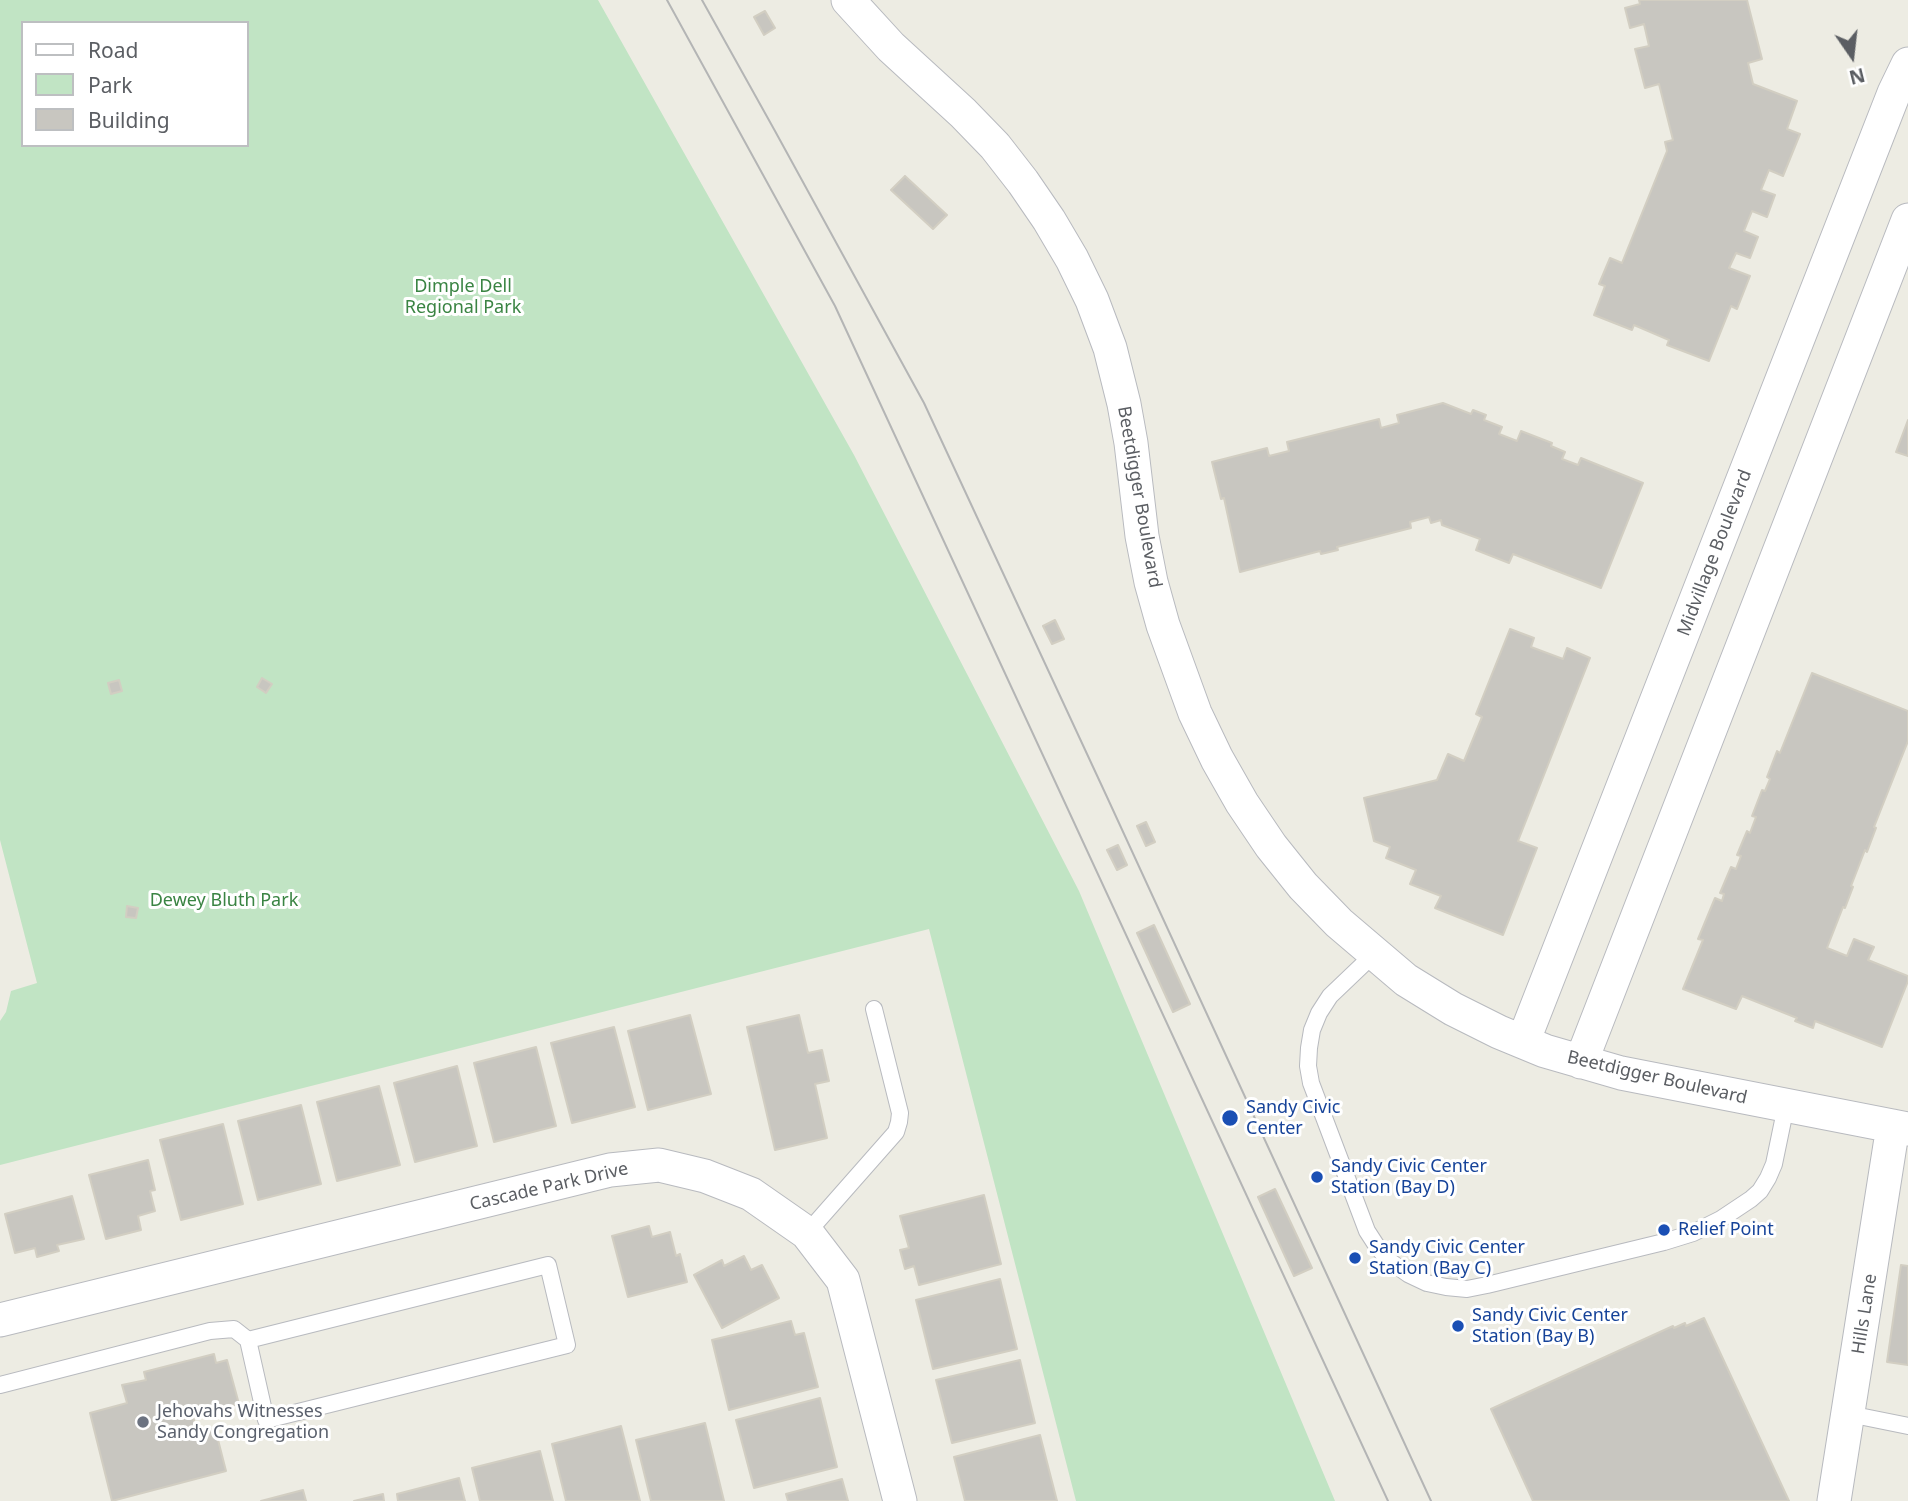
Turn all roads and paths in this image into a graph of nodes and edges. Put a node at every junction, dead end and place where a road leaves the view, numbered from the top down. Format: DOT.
graph roads {
  1 [pos="848,0"];
  2 [pos="1908,64"];
  3 [pos="1908,220"];
  4 [pos="1374,954"];
  5 [pos="874,1009"];
  6 [pos="1523,1042"];
  7 [pos="1581,1062"];
  8 [pos="1786,1106"];
  9 [pos="1901,1128"];
  10 [pos="807,1233"];
  11 [pos="0,1320"];
  12 [pos="248,1340"];
  13 [pos="0,1385"];
  14 [pos="1849,1414"];
  15 [pos="1908,1426"];
  16 [pos="900,1501"];
  17 [pos="1834,1501"];
  1 -- 4 [label="street, Beetdigger Boulevard"];
  2 -- 6 [label="street, Midvillage Boulevard"];
  3 -- 7 [label="street"];
  4 -- 6 [label="street, Beetdigger Boulevard"];
  4 -- 8 [label="lane"];
  5 -- 10 [label="lane"];
  6 -- 7 [label="street, Beetdigger Boulevard"];
  7 -- 8 [label="street, Beetdigger Boulevard"];
  8 -- 9 [label="street, Beetdigger Boulevard"];
  9 -- 14 [label="street, Hills Lane"];
  10 -- 11 [label="street, Cascade Park Drive"];
  10 -- 16 [label="street, Cascade Park Drive"];
  12 -- 12 [label="lane"];
  12 -- 13 [label="lane"];
  14 -- 15 [label="lane"];
  14 -- 17 [label="street, Hills Lane"];
}
